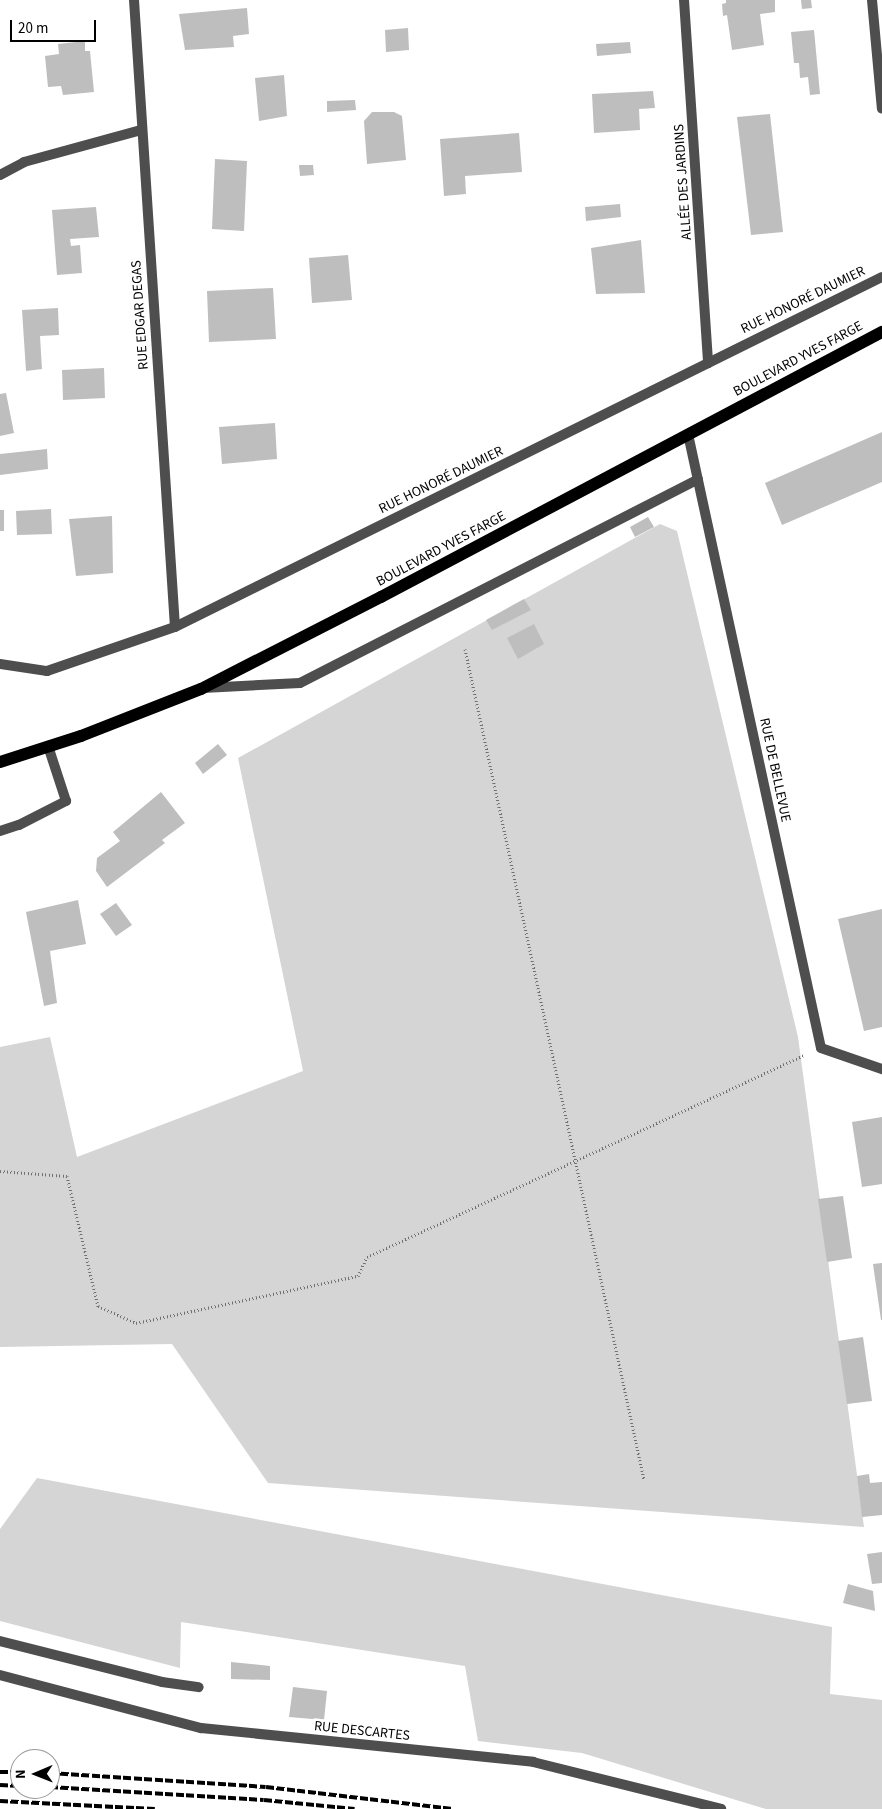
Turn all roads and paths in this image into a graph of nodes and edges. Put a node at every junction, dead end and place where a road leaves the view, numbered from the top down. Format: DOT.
graph roads {
  1 [pos="134,0"];
  2 [pos="684,0"];
  3 [pos="872,0"];
  4 [pos="882,109"];
  5 [pos="141,130"];
  6 [pos="0,175"];
  7 [pos="882,277"];
  8 [pos="882,332"];
  9 [pos="708,363"];
  10 [pos="688,434"];
  11 [pos="698,479"];
  12 [pos="175,627"];
  13 [pos="465,649"];
  14 [pos="0,664"];
  15 [pos="201,688"];
  16 [pos="48,746"];
  17 [pos="0,762"];
  18 [pos="0,831"];
  19 [pos="821,1048"];
  20 [pos="882,1069"];
  21 [pos="576,1161"];
  22 [pos="0,1171"];
  23 [pos="644,1480"];
  24 [pos="0,1641"];
  25 [pos="0,1675"];
  26 [pos="199,1687"];
  27 [pos="721,1809"];
  1 -- 5 [label="street, RUE EDGAR DEGAS"];
  2 -- 9 [label="street, ALLÉE DES JARDINS"];
  3 -- 4 [label="street"];
  5 -- 6 [label="street"];
  5 -- 12 [label="street, RUE EDGAR DEGAS"];
  7 -- 9 [label="street, RUE HONORÉ DAUMIER"];
  8 -- 10 [label="main road, BOULEVARD YVES FARGE"];
  9 -- 12 [label="street, RUE HONORÉ DAUMIER"];
  10 -- 11 [label="street, RUE DE BELLEVUE"];
  10 -- 15 [label="main road, BOULEVARD YVES FARGE"];
  11 -- 15 [label="street"];
  11 -- 19 [label="street, RUE DE BELLEVUE"];
  12 -- 14 [label="street, RUE HONORÉ DAUMIER"];
  13 -- 21 [label="path"];
  15 -- 16 [label="main road, BOULEVARD YVES FARGE"];
  16 -- 17 [label="main road, BOULEVARD YVES FARGE"];
  16 -- 18 [label="street"];
  19 -- 20 [label="street"];
  19 -- 21 [label="path"];
  21 -- 22 [label="path"];
  21 -- 23 [label="path"];
  24 -- 26 [label="street"];
  25 -- 27 [label="street, RUE DESCARTES"];
}
